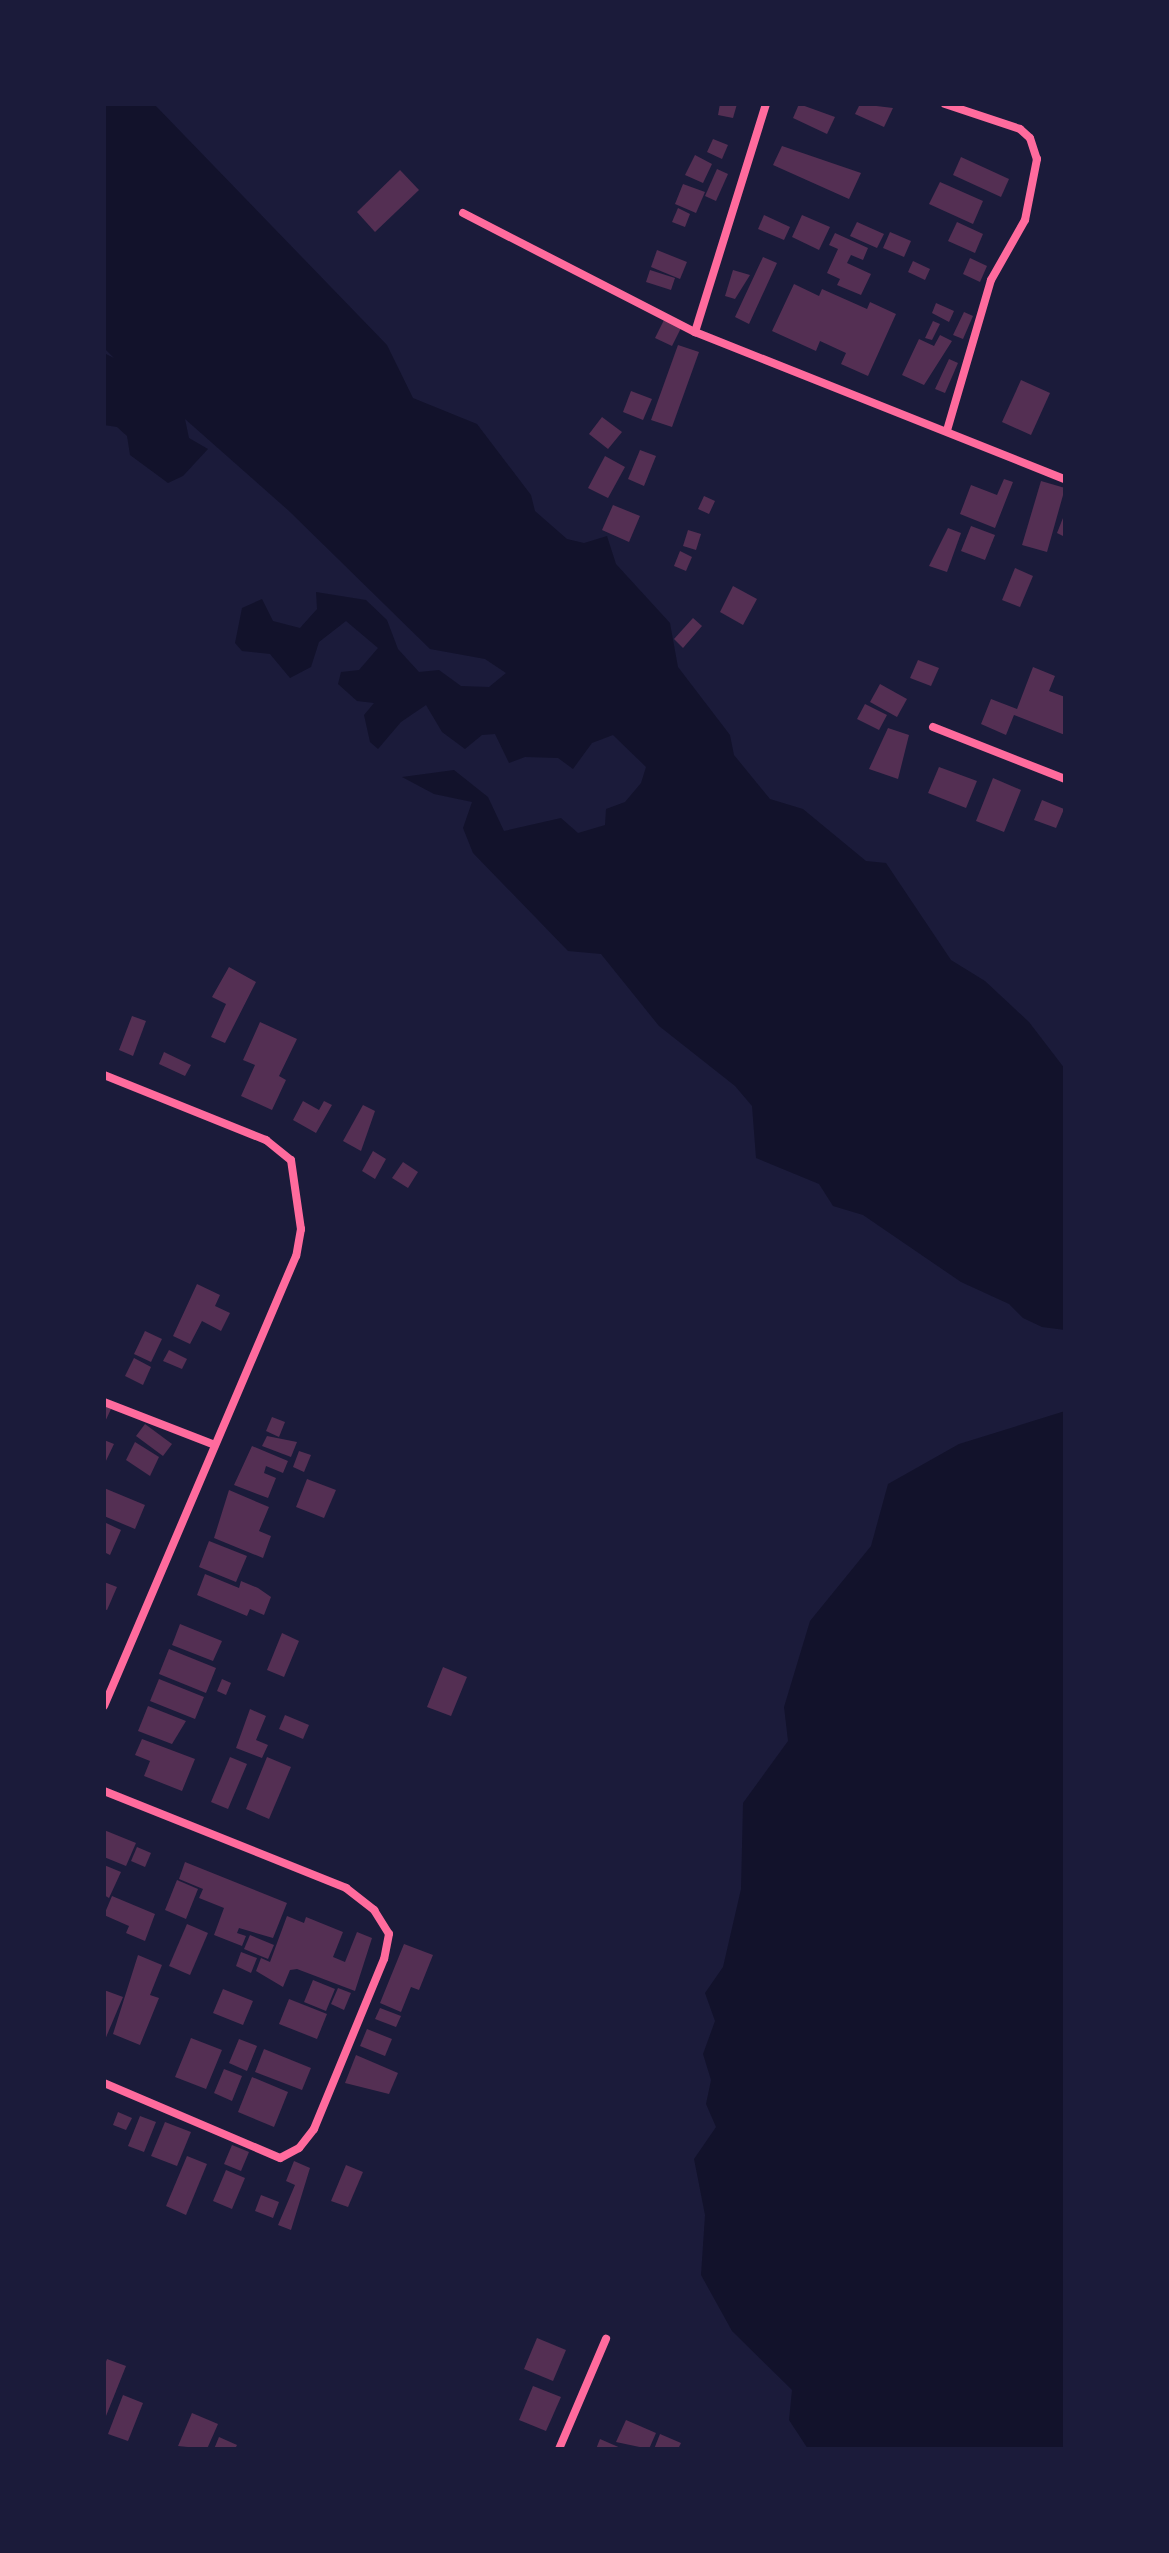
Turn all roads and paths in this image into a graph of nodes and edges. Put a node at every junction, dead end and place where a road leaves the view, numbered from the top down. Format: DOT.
graph roads {
  1 [pos="766,104"];
  2 [pos="945,104"];
  3 [pos="463,213"];
  4 [pos="695,332"];
  5 [pos="947,430"];
  6 [pos="1065,479"];
  7 [pos="933,727"];
  8 [pos="1065,779"];
  9 [pos="104,1075"];
  10 [pos="104,1402"];
  11 [pos="215,1445"];
  12 [pos="104,1706"];
  13 [pos="104,1791"];
  14 [pos="104,2083"];
  15 [pos="606,2339"];
  16 [pos="559,2449"];
  1 -- 4 [label="street"];
  2 -- 5 [label="street"];
  3 -- 4 [label="street"];
  4 -- 5 [label="street"];
  5 -- 6 [label="street"];
  7 -- 8 [label="street"];
  9 -- 11 [label="street"];
  10 -- 11 [label="street"];
  11 -- 12 [label="street"];
  13 -- 14 [label="street"];
  15 -- 16 [label="street"];
}
